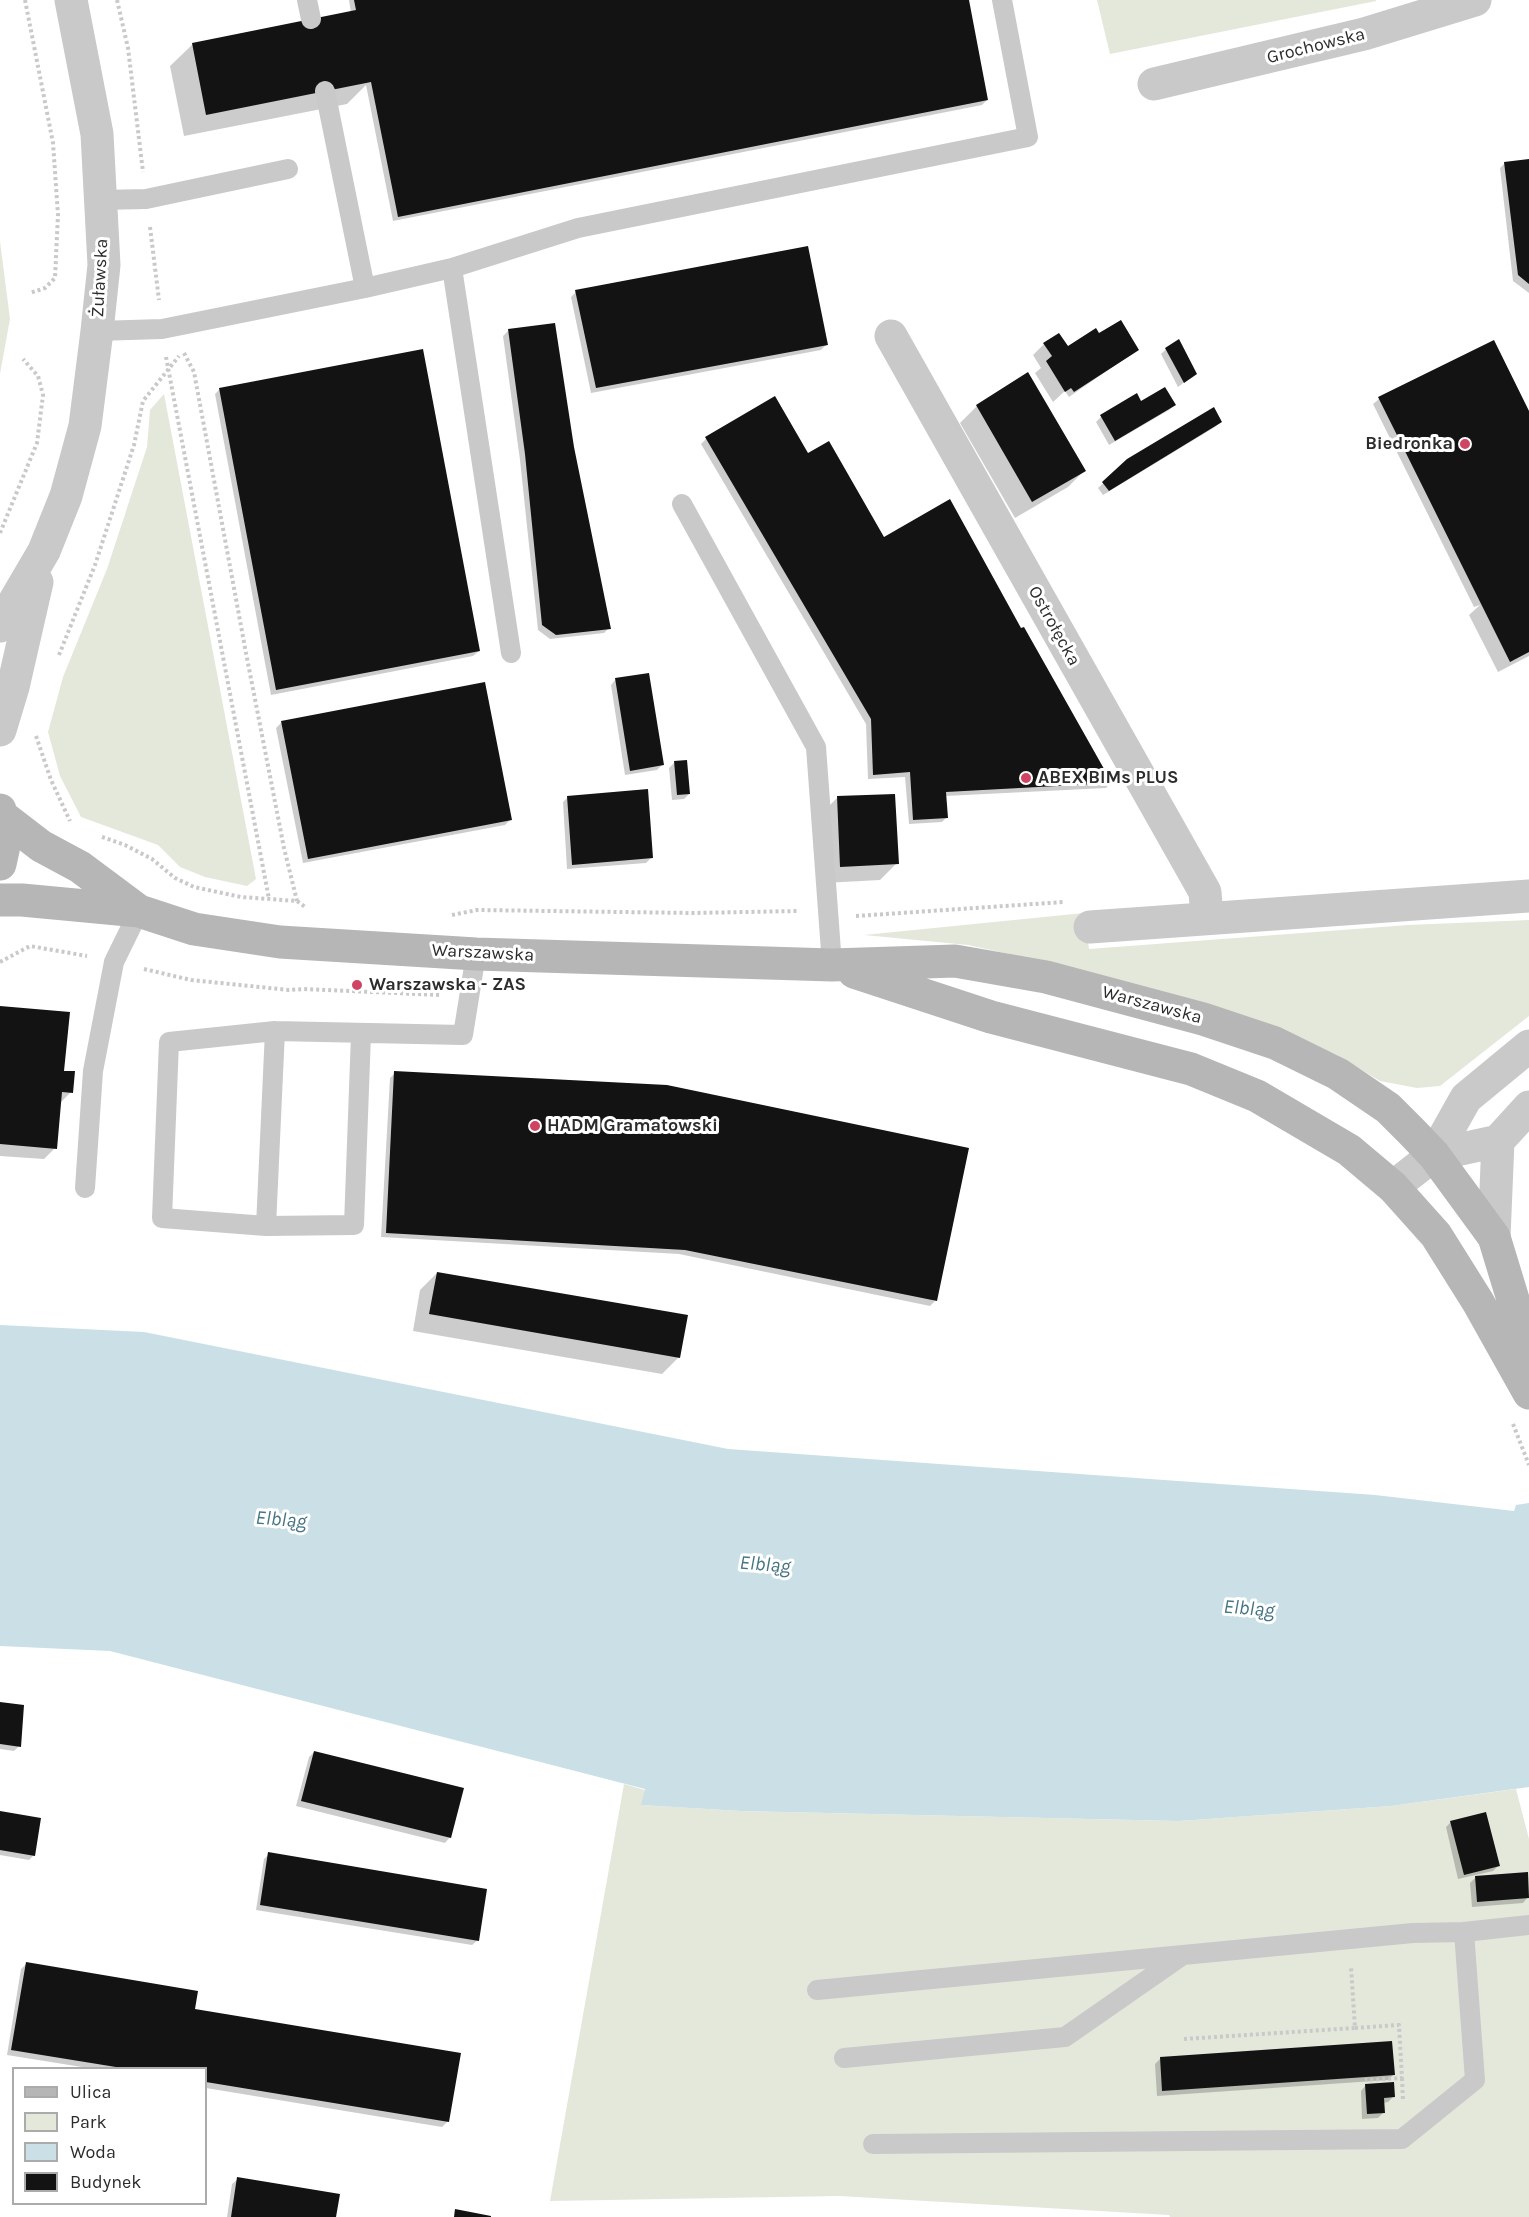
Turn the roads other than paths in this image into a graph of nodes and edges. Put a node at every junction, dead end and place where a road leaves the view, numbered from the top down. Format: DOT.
graph roads {
  1 [pos="71,0"];
  2 [pos="1002,0"];
  3 [pos="1475,0"];
  4 [pos="1154,84"];
  5 [pos="325,91"];
  6 [pos="288,169"];
  7 [pos="101,200"];
  8 [pos="452,268"];
  9 [pos="365,288"];
  10 [pos="98,331"];
  11 [pos="891,336"];
  12 [pos="681,504"];
  13 [pos="44,551"];
  14 [pos="0,626"];
  15 [pos="511,653"];
  16 [pos="0,730"];
  17 [pos="1,813"];
  18 [pos="0,864"];
  19 [pos="1529,896"];
  20 [pos="0,900"];
  21 [pos="139,911"];
  22 [pos="1207,918"];
  23 [pos="1090,927"];
  24 [pos="476,954"];
  25 [pos="832,965"];
  26 [pos="275,1031"];
  27 [pos="361,1034"];
  28 [pos="1529,1046"];
  29 [pos="1529,1107"];
  30 [pos="1498,1141"];
  31 [pos="1434,1155"];
  32 [pos="1393,1187"];
  33 [pos="86,1188"];
  34 [pos="266,1226"];
  35 [pos="1494,1237"];
  36 [pos="1529,1352"];
  37 [pos="1529,1393"];
  38 [pos="1529,1925"];
  39 [pos="1464,1932"];
  40 [pos="1182,1955"];
  41 [pos="817,1990"];
  42 [pos="844,2058"];
  43 [pos="873,2144"];
  1 -- 7 [label="street, Żuławska"];
  2 -- 8 [label="lane"];
  3 -- 4 [label="street, Grochowska"];
  5 -- 9 [label="lane"];
  6 -- 7 [label="lane"];
  7 -- 10 [label="street, Żuławska"];
  8 -- 9 [label="lane"];
  8 -- 15 [label="lane"];
  9 -- 10 [label="lane"];
  10 -- 13 [label="street, Żuławska"];
  11 -- 22 [label="street, Ostrołęcka"];
  12 -- 25 [label="lane"];
  13 -- 14 [label="street, Żuławska"];
  13 -- 16 [label="street, Żuławska"];
  17 -- 18 [label="main road"];
  17 -- 21 [label="main road, Warszawska"];
  19 -- 22 [label="street"];
  20 -- 21 [label="main road, Warszawska"];
  21 -- 24 [label="main road, Warszawska"];
  21 -- 33 [label="lane"];
  22 -- 23 [label="street"];
  24 -- 25 [label="main road, Warszawska"];
  24 -- 27 [label="lane"];
  25 -- 31 [label="main road, Warszawska"];
  25 -- 32 [label="main road, Warszawska"];
  26 -- 27 [label="lane"];
  26 -- 34 [label="lane"];
  26 -- 34 [label="lane"];
  27 -- 34 [label="lane"];
  28 -- 31 [label="street"];
  29 -- 30 [label="street"];
  30 -- 31 [label="street"];
  30 -- 35 [label="street, Warszawska"];
  31 -- 32 [label="street"];
  31 -- 35 [label="main road, Warszawska"];
  32 -- 37 [label="main road, Warszawska"];
  35 -- 36 [label="main road, Warszawska"];
  38 -- 39 [label="lane"];
  39 -- 40 [label="lane"];
  39 -- 43 [label="lane"];
  40 -- 41 [label="lane"];
  40 -- 42 [label="lane"];
}
